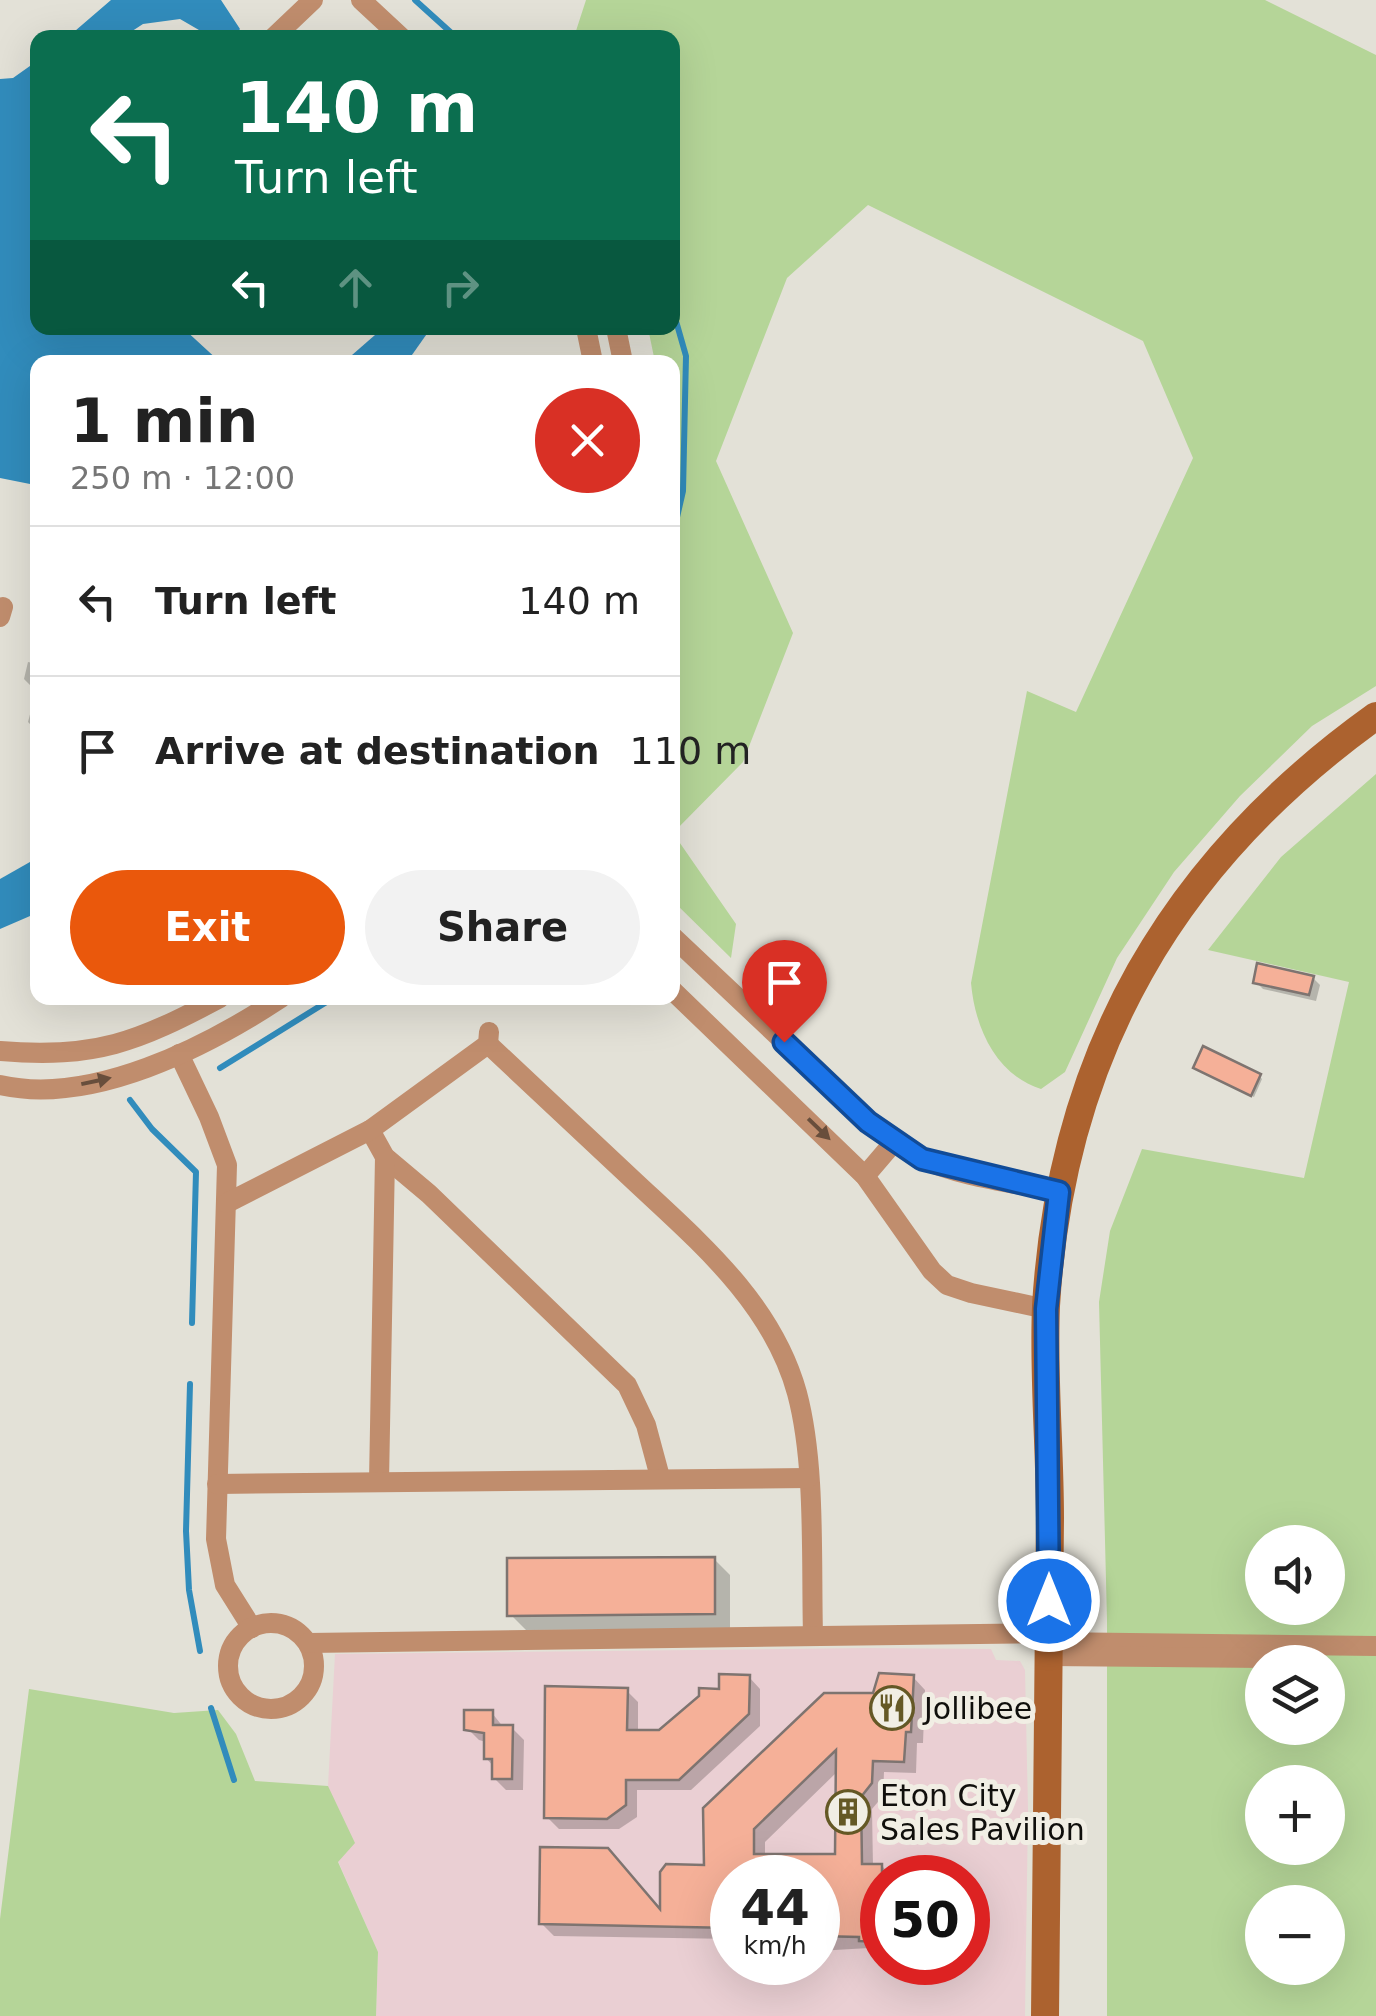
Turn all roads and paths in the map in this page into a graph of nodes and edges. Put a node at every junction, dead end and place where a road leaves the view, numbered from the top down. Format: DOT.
graph roads {
  1 [pos="314,0"];
  2 [pos="361,0"];
  3 [pos="282,30"];
  4 [pos="393,30"];
  5 [pos="1376,716"];
  6 [pos="680,944"];
  7 [pos="680,998"];
  8 [pos="206,1005"];
  9 [pos="268,1005"];
  10 [pos="0,1051"];
  11 [pos="179,1054"];
  12 [pos="0,1085"];
  13 [pos="370,1130"];
  14 [pos="894,1142"];
  15 [pos="385,1157"];
  16 [pos="865,1176"];
  17 [pos="1059,1192"];
  18 [pos="227,1203"];
  19 [pos="1046,1309"];
  20 [pos="660,1477"];
  21 [pos="808,1478"];
  22 [pos="379,1482"];
  23 [pos="217,1484"];
  24 [pos="252,1628"];
  25 [pos="814,1635"];
  26 [pos="308,1643"];
  27 [pos="1049,1644"];
  28 [pos="1376,1646"];
  29 [pos="1376,1660"];
  30 [pos="1045,2016"];
  1 -- 3 [label="street"];
  2 -- 4 [label="street"];
  5 -- 17 [label="main road"];
  6 -- 14 [label="street"];
  7 -- 16 [label="street, one-way"];
  8 -- 10 [label="street"];
  9 -- 11 [label="street"];
  12 -- 11 [label="street, one-way"];
  11 -- 18 [label="street"];
  13 -- 15 [label="street"];
  13 -- 18 [label="street"];
  13 -- 21 [label="street"];
  14 -- 16 [label="street"];
  14 -- 17 [label="street"];
  15 -- 20 [label="street"];
  15 -- 22 [label="street"];
  16 -- 19 [label="street"];
  17 -- 19 [label="main road"];
  18 -- 23 [label="street"];
  19 -- 27 [label="main road"];
  20 -- 21 [label="street"];
  20 -- 22 [label="street"];
  21 -- 25 [label="street"];
  22 -- 23 [label="street"];
  23 -- 24 [label="street"];
  24 -- 26 [label="street"];
  24 -- 26 [label="street"];
  25 -- 26 [label="street"];
  25 -- 27 [label="street"];
  27 -- 28 [label="street"];
  27 -- 29 [label="street"];
  27 -- 30 [label="main road"];
}
